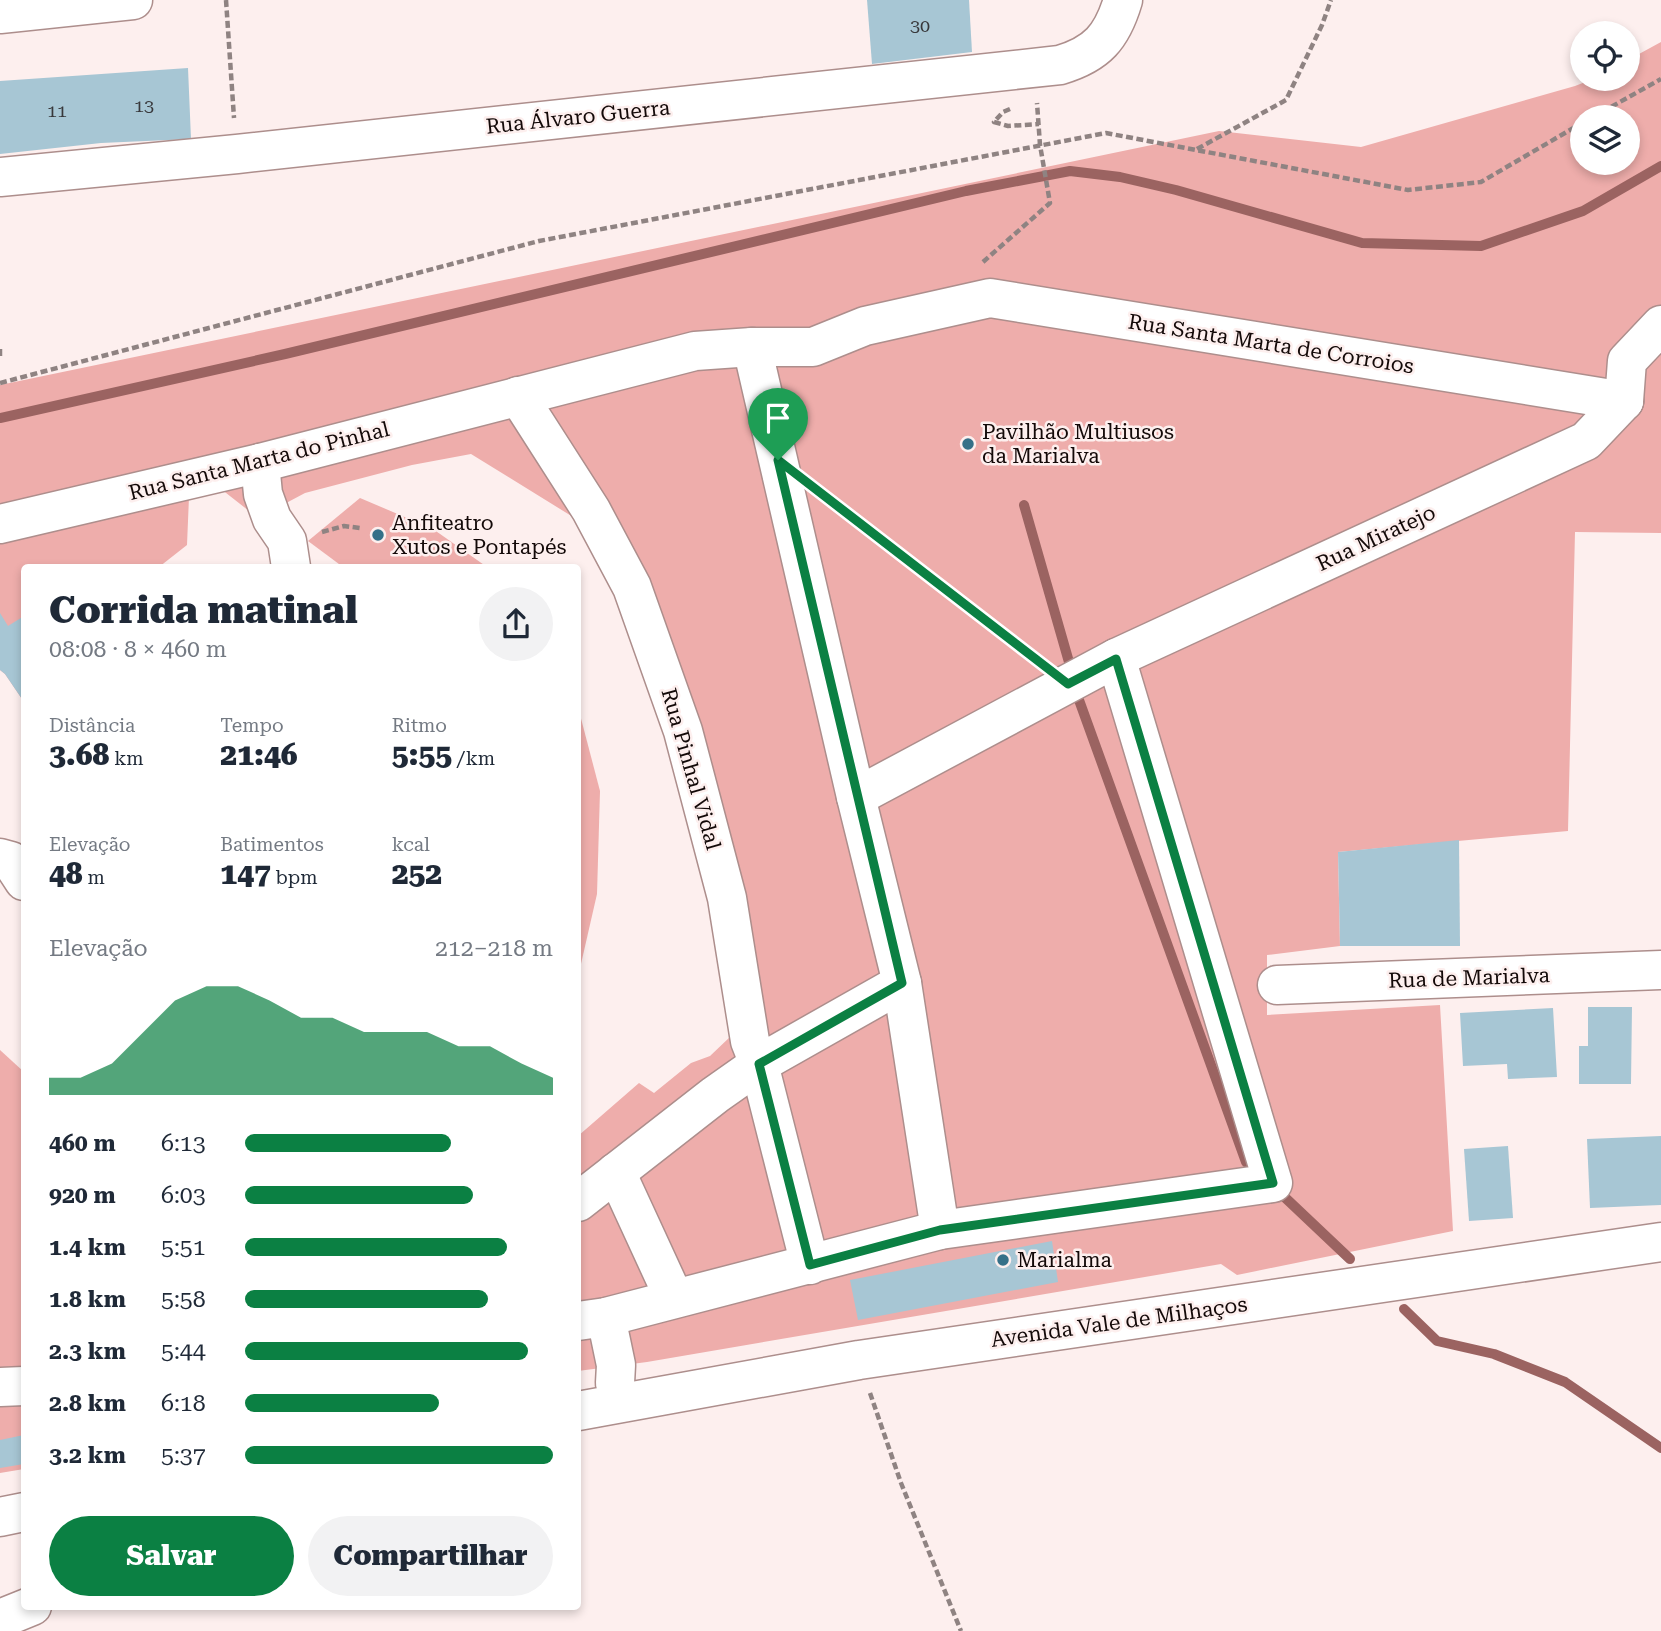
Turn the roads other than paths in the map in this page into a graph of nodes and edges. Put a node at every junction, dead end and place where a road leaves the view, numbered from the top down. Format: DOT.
graph roads {
  1 [pos="133,0"];
  2 [pos="1123,0"];
  3 [pos="0,14"];
  4 [pos="0,177"];
  5 [pos="1661,325"];
  6 [pos="752,347"];
  7 [pos="518,396"];
  8 [pos="1624,401"];
  9 [pos="260,463"];
  10 [pos="0,524"];
  11 [pos="291,564"];
  12 [pos="1092,672"];
  13 [pos="856,797"];
  14 [pos="1661,970"];
  15 [pos="902,983"];
  16 [pos="1277,985"];
  17 [pos="754,1053"];
  18 [pos="616,1172"];
  19 [pos="581,1200"];
  20 [pos="940,1230"];
  21 [pos="1661,1242"];
  22 [pos="810,1265"];
  23 [pos="674,1298"];
  24 [pos="592,1319"];
  25 [pos="615,1383"];
  26 [pos="21,1386"];
  27 [pos="0,1387"];
  28 [pos="581,1410"];
  29 [pos="21,1513"];
  30 [pos="0,1517"];
  31 [pos="23,1610"];
  32 [pos="0,1619"];
  1 -- 3 [label="street"];
  2 -- 4 [label="street, Rua Álvaro Guerra"];
  5 -- 8 [label="street"];
  6 -- 7 [label="street, Rua Santa Marta do Pinhal"];
  6 -- 8 [label="street, Rua Santa Marta de Corroios"];
  6 -- 13 [label="street"];
  7 -- 9 [label="street, Rua Santa Marta do Pinhal"];
  7 -- 17 [label="street, Rua Pinhal Vidal"];
  8 -- 12 [label="street, Rua Miratejo"];
  9 -- 10 [label="street, Rua Santa Marta do Pinhal"];
  9 -- 11 [label="street"];
  12 -- 13 [label="street, Rua Miratejo"];
  12 -- 20 [label="street"];
  13 -- 15 [label="street"];
  14 -- 16 [label="street, Rua de Marialva"];
  15 -- 17 [label="street"];
  15 -- 20 [label="street"];
  17 -- 18 [label="street"];
  17 -- 22 [label="street, Rua Pinhal Vidal"];
  18 -- 19 [label="street"];
  18 -- 23 [label="street"];
  20 -- 22 [label="street"];
  21 -- 28 [label="street, Avenida Vale de Milhaços"];
  22 -- 23 [label="street"];
  23 -- 24 [label="street"];
  24 -- 25 [label="street"];
  26 -- 27 [label="street"];
  29 -- 30 [label="street"];
  31 -- 32 [label="street"];
}
